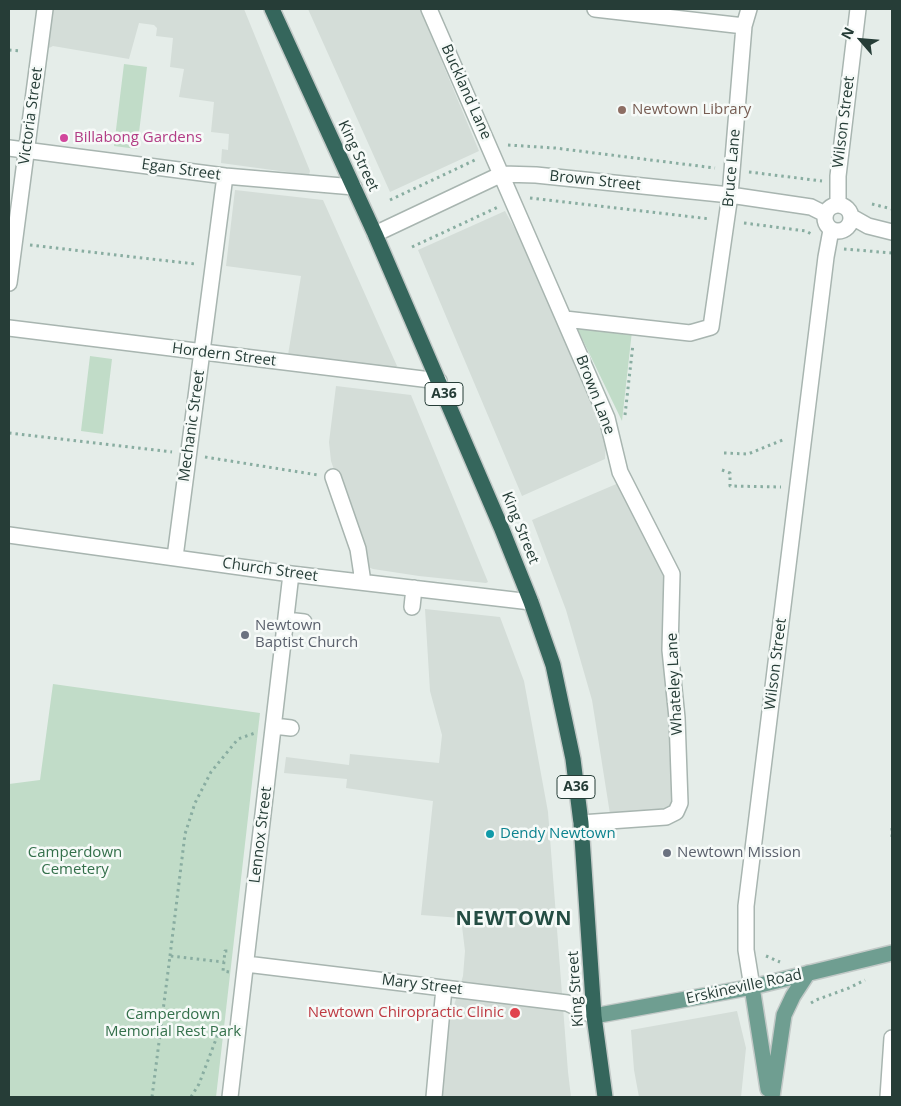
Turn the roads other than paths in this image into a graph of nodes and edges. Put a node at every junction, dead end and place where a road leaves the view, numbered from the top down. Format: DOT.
graph roads {
  1 [pos="45,9"];
  2 [pos="272,9"];
  3 [pos="429,9"];
  4 [pos="595,9"];
  5 [pos="749,9"];
  6 [pos="858,9"];
  7 [pos="744,26"];
  8 [pos="9,148"];
  9 [pos="26,150"];
  10 [pos="502,174"];
  11 [pos="225,176"];
  12 [pos="354,187"];
  13 [pos="730,195"];
  14 [pos="838,205"];
  15 [pos="825,214"];
  16 [pos="852,217"];
  17 [pos="831,230"];
  18 [pos="892,232"];
  19 [pos="375,234"];
  20 [pos="9,283"];
  21 [pos="565,319"];
  22 [pos="9,328"];
  23 [pos="202,352"];
  24 [pos="439,381"];
  25 [pos="620,472"];
  26 [pos="333,477"];
  27 [pos="9,535"];
  28 [pos="175,557"];
  29 [pos="291,574"];
  30 [pos="363,582"];
  31 [pos="414,588"];
  32 [pos="532,602"];
  33 [pos="412,607"];
  34 [pos="286,620"];
  35 [pos="304,622"];
  36 [pos="274,726"];
  37 [pos="291,728"];
  38 [pos="581,823"];
  39 [pos="892,953"];
  40 [pos="246,964"];
  41 [pos="808,973"];
  42 [pos="752,987"];
  43 [pos="444,988"];
  44 [pos="594,1016"];
  45 [pos="892,1038"];
  46 [pos="230,1097"];
  47 [pos="434,1097"];
  48 [pos="605,1097"];
  49 [pos="771,1097"];
  50 [pos="888,1097"];
  1 -- 9 [label="street, Victoria Street"];
  2 -- 12 [label="highway, King Street / A36"];
  3 -- 10 [label="street, Buckland Lane"];
  4 -- 7 [label="street"];
  5 -- 7 [label="street, Bruce Lane"];
  6 -- 14 [label="street, Wilson Street"];
  7 -- 13 [label="street, Bruce Lane"];
  8 -- 9 [label="street, Egan Street"];
  9 -- 11 [label="street, Egan Street"];
  9 -- 20 [label="street, Victoria Street"];
  10 -- 13 [label="street, Brown Street"];
  10 -- 19 [label="street, Brown Street"];
  10 -- 21 [label="street, Brown Lane"];
  11 -- 12 [label="street, Egan Street"];
  11 -- 23 [label="street, Mechanic Street"];
  12 -- 19 [label="highway, King Street / A36"];
  13 -- 15 [label="street, Brown Street"];
  13 -- 21 [label="street, Bruce Lane"];
  14 -- 15 [label="street"];
  14 -- 16 [label="street"];
  15 -- 17 [label="street"];
  16 -- 17 [label="street"];
  16 -- 18 [label="street"];
  17 -- 42 [label="street, Wilson Street"];
  19 -- 24 [label="highway, King Street / A36"];
  21 -- 25 [label="street, Brown Lane"];
  22 -- 23 [label="street, Hordern Street"];
  23 -- 24 [label="street, Hordern Street"];
  23 -- 28 [label="street, Mechanic Street"];
  24 -- 32 [label="highway, King Street / A36"];
  25 -- 38 [label="street, Whateley Lane"];
  26 -- 30 [label="street"];
  27 -- 28 [label="street, Church Street"];
  28 -- 29 [label="street, Church Street"];
  29 -- 30 [label="street, Church Street"];
  29 -- 34 [label="street, Lennox Street"];
  30 -- 31 [label="street, Church Street"];
  31 -- 32 [label="street, Church Street"];
  31 -- 33 [label="street"];
  32 -- 38 [label="highway, King Street / A36"];
  34 -- 35 [label="street"];
  34 -- 36 [label="street, Lennox Street"];
  36 -- 37 [label="street"];
  36 -- 40 [label="street, Lennox Street"];
  38 -- 44 [label="highway, King Street / A36"];
  39 -- 41 [label="main road, Erskineville Road"];
  40 -- 43 [label="street, Mary Street"];
  40 -- 46 [label="street, Lennox Street"];
  41 -- 42 [label="main road, Erskineville Road"];
  41 -- 49 [label="main road"];
  42 -- 44 [label="main road, Erskineville Road"];
  42 -- 49 [label="main road, Wilson Street"];
  43 -- 44 [label="street, Mary Street"];
  43 -- 47 [label="street"];
  44 -- 48 [label="highway, King Street / A36"];
  45 -- 50 [label="street"];
}
